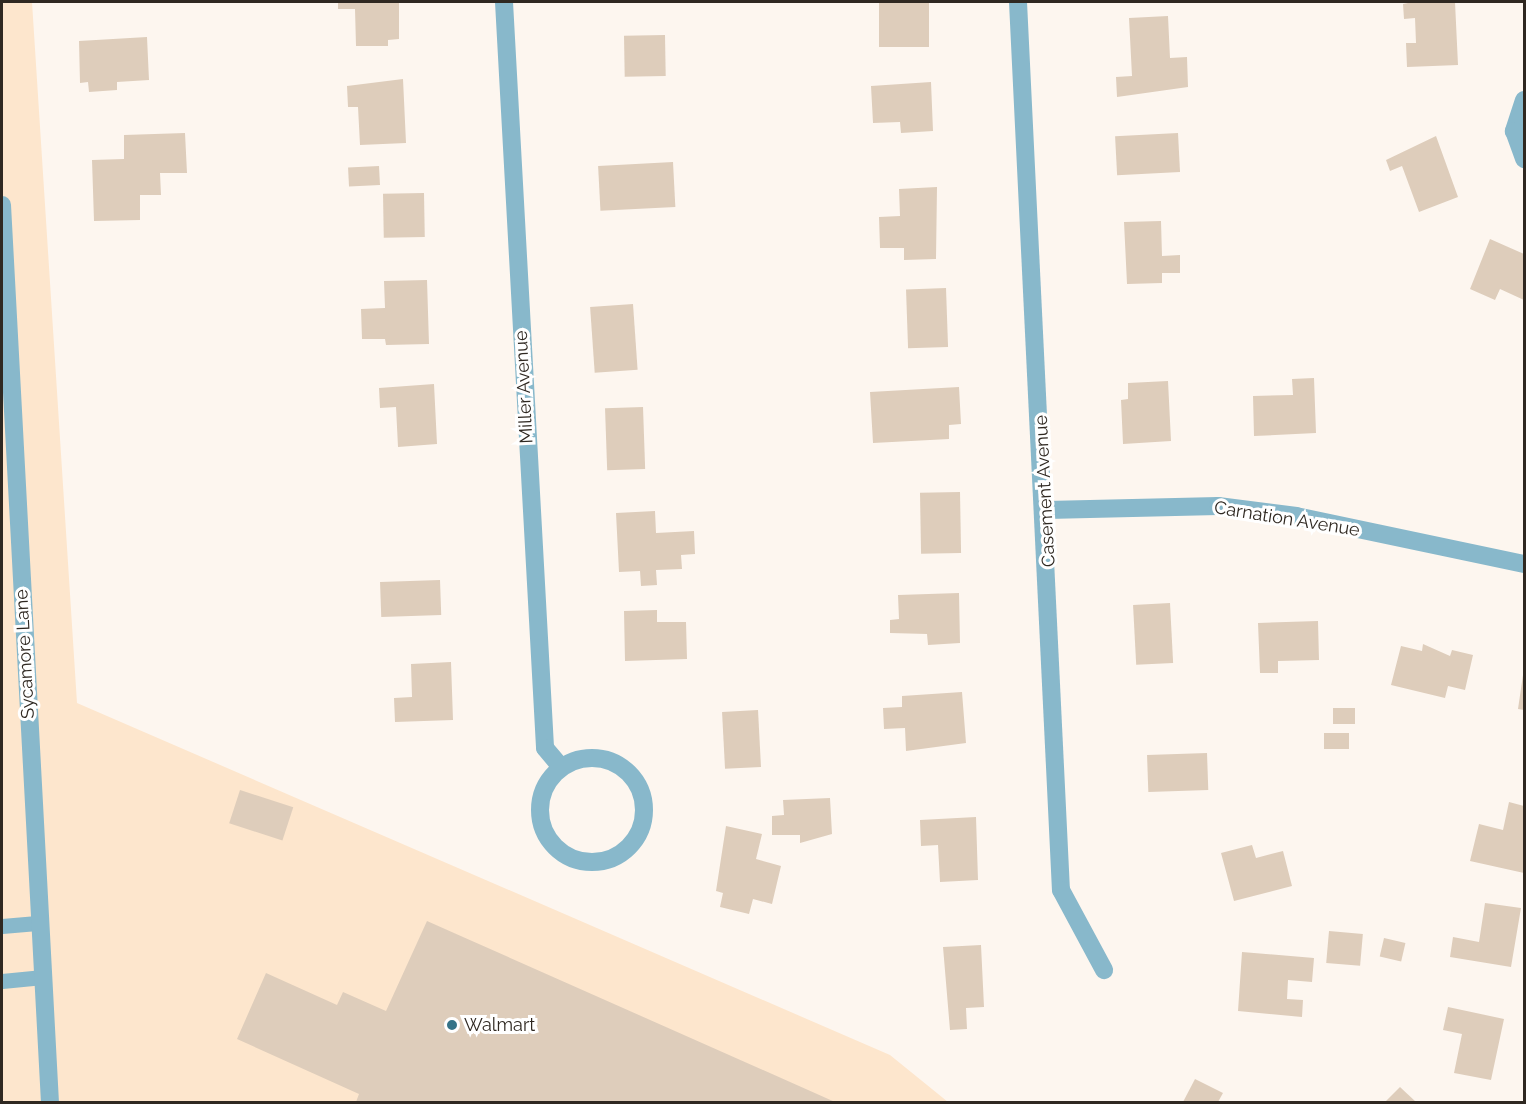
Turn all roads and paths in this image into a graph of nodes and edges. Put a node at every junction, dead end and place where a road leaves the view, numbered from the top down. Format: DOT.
graph roads {
  1 [pos="504,2"];
  2 [pos="1018,2"];
  3 [pos="1524,100"];
  4 [pos="1524,159"];
  5 [pos="2,205"];
  6 [pos="1047,510"];
  7 [pos="1524,564"];
  8 [pos="561,767"];
  9 [pos="40,923"];
  10 [pos="2,926"];
  11 [pos="1104,970"];
  12 [pos="43,977"];
  13 [pos="2,981"];
  14 [pos="50,1102"];
  1 -- 8 [label="street, Miller Avenue"];
  2 -- 6 [label="street, Casement Avenue"];
  3 -- 4 [label="street"];
  5 -- 9 [label="street, Sycamore Lane"];
  6 -- 7 [label="street, Carnation Avenue"];
  6 -- 11 [label="street, Casement Avenue"];
  8 -- 8 [label="street"];
  9 -- 10 [label="lane"];
  9 -- 12 [label="street, Sycamore Lane"];
  12 -- 13 [label="lane"];
  12 -- 14 [label="street, Sycamore Lane"];
}
